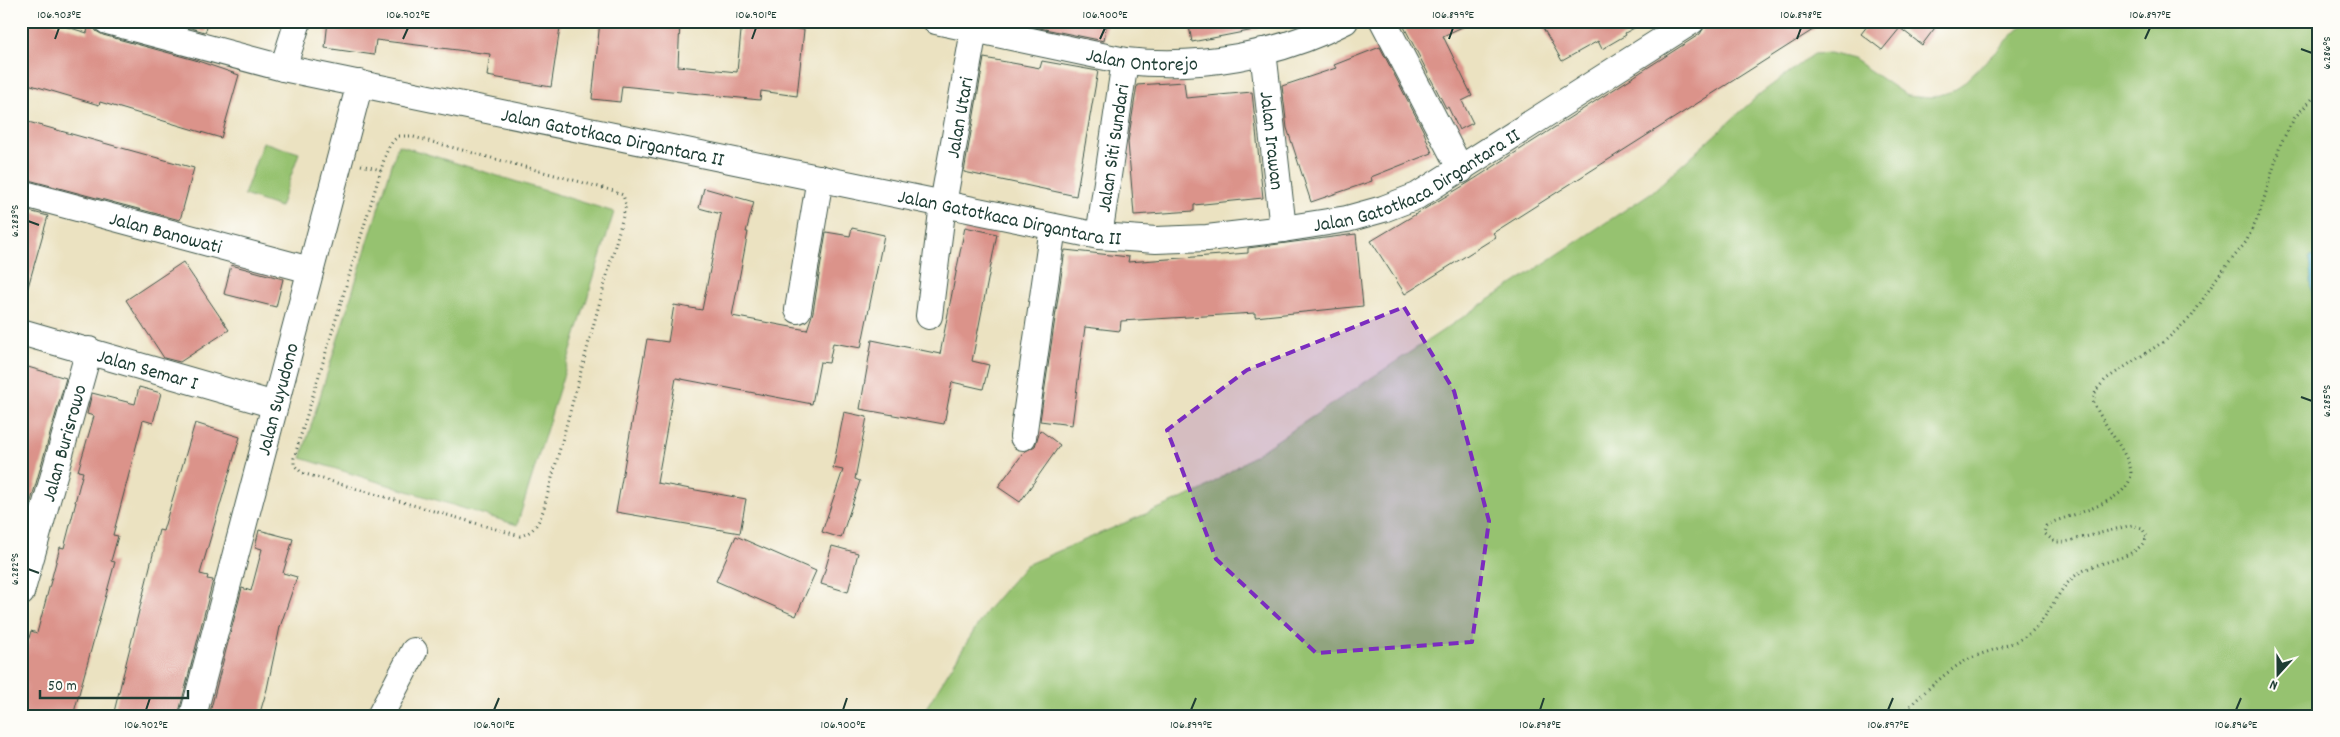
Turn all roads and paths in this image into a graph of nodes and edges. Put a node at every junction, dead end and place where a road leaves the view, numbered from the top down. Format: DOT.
graph roads {
  1 [pos="107,21"];
  2 [pos="298,21"];
  3 [pos="936,21"];
  4 [pos="1383,21"];
  5 [pos="1692,21"];
  6 [pos="1340,22"];
  7 [pos="974,30"];
  8 [pos="1263,51"];
  9 [pos="1125,61"];
  10 [pos="283,68"];
  11 [pos="360,83"];
  12 [pos="2319,92"];
  13 [pos="1461,170"];
  14 [pos="820,178"];
  15 [pos="21,193"];
  16 [pos="943,204"];
  17 [pos="1053,227"];
  18 [pos="1283,229"];
  19 [pos="1098,236"];
  20 [pos="310,270"];
  21 [pos="798,310"];
  22 [pos="929,316"];
  23 [pos="21,332"];
  24 [pos="89,350"];
  25 [pos="275,404"];
  26 [pos="1023,436"];
  27 [pos="528,534"];
  28 [pos="21,593"];
  29 [pos="414,651"];
  30 [pos="193,716"];
  31 [pos="380,716"];
  32 [pos="1899,716"];
  1 -- 10 [label="street, Jalan Gatotkaca Dirgantara II"];
  2 -- 10 [label="street"];
  3 -- 7 [label="street, Jalan Ontorejo"];
  4 -- 13 [label="street"];
  5 -- 13 [label="street, Jalan Gatotkaca Dirgantara II"];
  6 -- 8 [label="street, Jalan Ontorejo"];
  7 -- 9 [label="street, Jalan Ontorejo"];
  7 -- 16 [label="street, Jalan Utari"];
  8 -- 9 [label="street, Jalan Ontorejo"];
  8 -- 18 [label="street, Jalan Irawan"];
  9 -- 19 [label="street, Jalan Siti Sundari"];
  10 -- 11 [label="street, Jalan Gatotkaca Dirgantara II"];
  11 -- 14 [label="street, Jalan Gatotkaca Dirgantara II"];
  11 -- 20 [label="street, Jalan Suyudono"];
  12 -- 32 [label="path"];
  13 -- 18 [label="street, Jalan Gatotkaca Dirgantara II"];
  14 -- 16 [label="street, Jalan Gatotkaca Dirgantara II"];
  14 -- 21 [label="street"];
  15 -- 20 [label="street, Jalan Banowati"];
  16 -- 17 [label="street, Jalan Gatotkaca Dirgantara II"];
  16 -- 22 [label="street, Jalan Utari"];
  17 -- 19 [label="street, Jalan Gatotkaca Dirgantara II"];
  17 -- 26 [label="street"];
  18 -- 19 [label="street, Jalan Gatotkaca Dirgantara II"];
  20 -- 25 [label="street, Jalan Suyudono"];
  23 -- 24 [label="street, Jalan Semar I"];
  24 -- 25 [label="street, Jalan Semar I"];
  24 -- 28 [label="street, Jalan Burisrowo"];
  25 -- 30 [label="street, Jalan Suyudono"];
  27 -- 27 [label="path"];
  29 -- 31 [label="street"];
}
